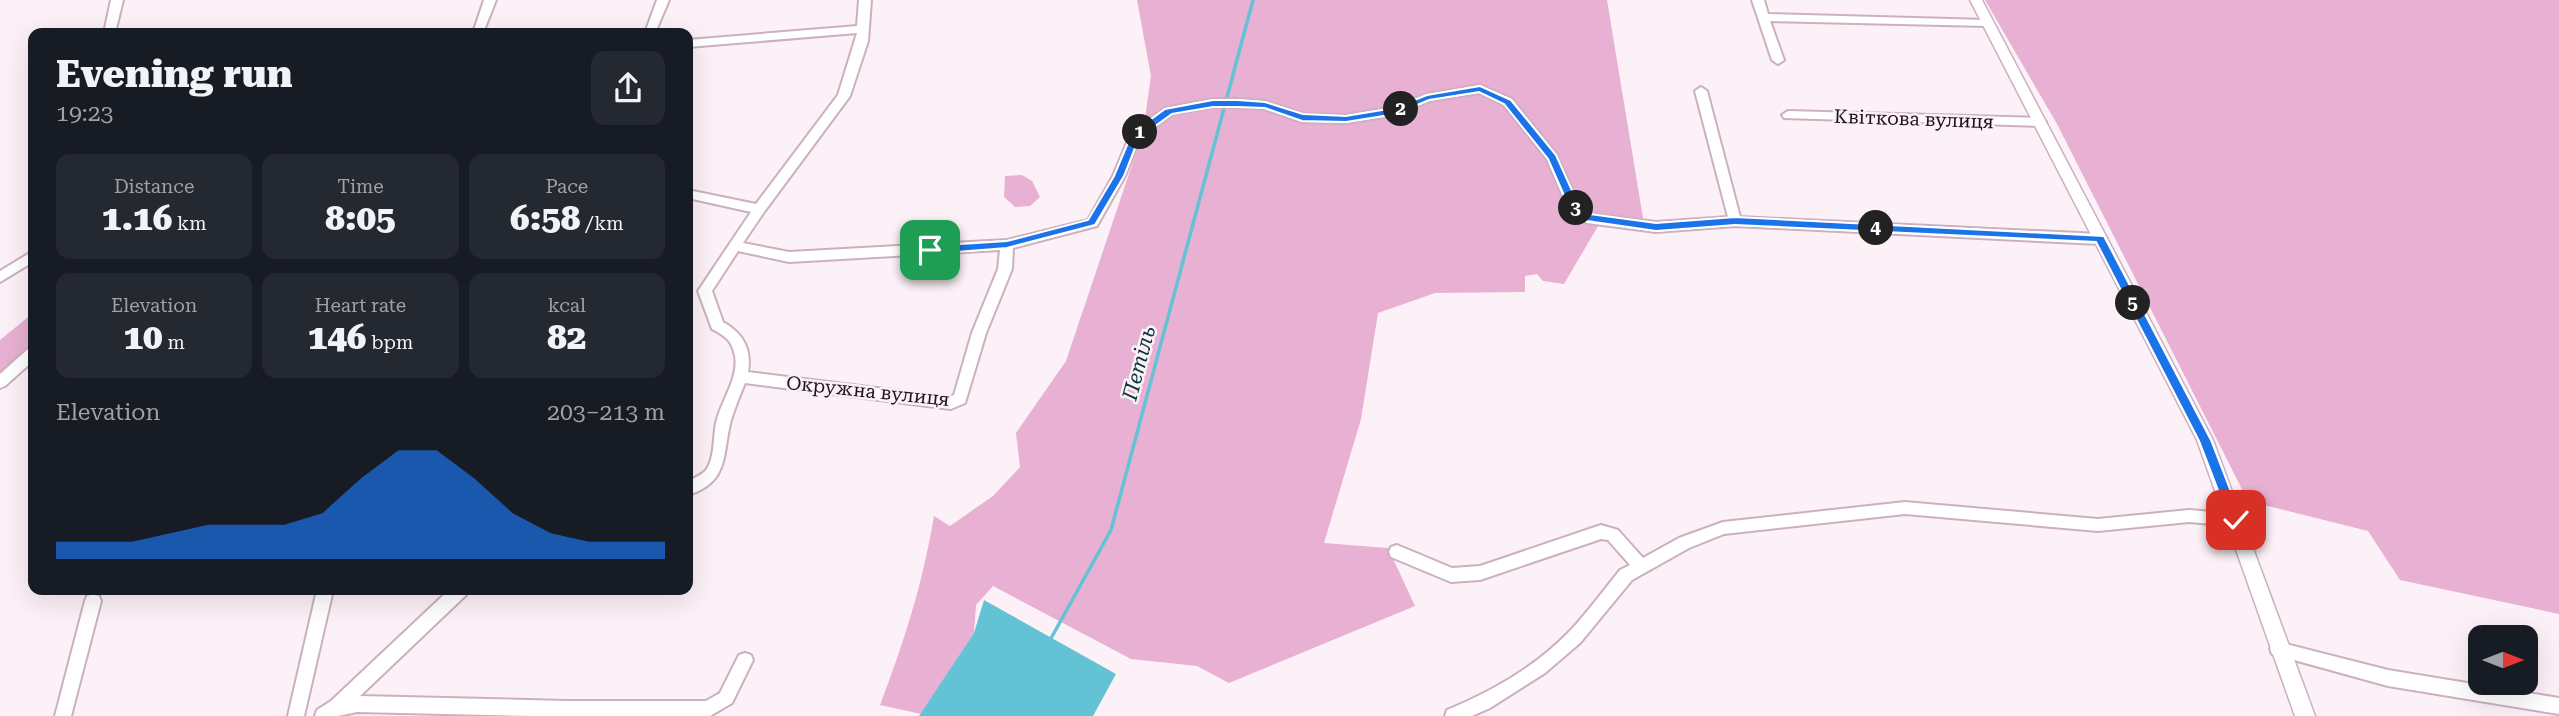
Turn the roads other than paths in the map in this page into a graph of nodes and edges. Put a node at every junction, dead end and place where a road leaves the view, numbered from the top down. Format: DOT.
graph roads {
  1 [pos="117,0"];
  2 [pos="490,0"];
  3 [pos="663,0"];
  4 [pos="865,0"];
  5 [pos="1758,0"];
  6 [pos="1976,0"];
  7 [pos="1764,16"];
  8 [pos="1987,23"];
  9 [pos="109,28"];
  10 [pos="480,28"];
  11 [pos="652,28"];
  12 [pos="863,29"];
  13 [pos="693,43"];
  14 [pos="1778,60"];
  15 [pos="1701,91"];
  16 [pos="1788,115"];
  17 [pos="2040,122"];
  18 [pos="693,195"];
  19 [pos="759,209"];
  20 [pos="1735,221"];
  21 [pos="2100,239"];
  22 [pos="1007,245"];
  23 [pos="734,246"];
  24 [pos="28,259"];
  25 [pos="0,277"];
  26 [pos="28,357"];
  27 [pos="740,377"];
  28 [pos="0,382"];
  29 [pos="693,486"];
  30 [pos="2236,520"];
  31 [pos="1397,552"];
  32 [pos="1641,566"];
  33 [pos="324,595"];
  34 [pos="455,595"];
  35 [pos="93,601"];
  36 [pos="2278,649"];
  37 [pos="745,660"];
  38 [pos="2559,706"];
  39 [pos="1479,709"];
  40 [pos="330,712"];
  41 [pos="63,716"];
  42 [pos="296,716"];
  43 [pos="1453,716"];
  44 [pos="2305,716"];
  1 -- 9 [label="street"];
  2 -- 10 [label="street"];
  3 -- 11 [label="street"];
  4 -- 12 [label="street"];
  5 -- 7 [label="street"];
  6 -- 8 [label="street"];
  7 -- 8 [label="street"];
  7 -- 14 [label="street"];
  8 -- 17 [label="street"];
  12 -- 13 [label="street"];
  12 -- 19 [label="street"];
  15 -- 20 [label="street"];
  16 -- 17 [label="street, Квіткова вулиця"];
  17 -- 21 [label="street"];
  18 -- 19 [label="street"];
  19 -- 23 [label="street"];
  20 -- 21 [label="street"];
  20 -- 22 [label="street"];
  21 -- 30 [label="street"];
  22 -- 23 [label="street"];
  22 -- 27 [label="street, Окружна вулиця"];
  23 -- 27 [label="street"];
  24 -- 25 [label="street"];
  26 -- 28 [label="street"];
  27 -- 29 [label="street"];
  30 -- 32 [label="street"];
  30 -- 36 [label="street"];
  31 -- 32 [label="street"];
  32 -- 39 [label="street"];
  33 -- 42 [label="street"];
  34 -- 40 [label="street"];
  35 -- 41 [label="street"];
  36 -- 38 [label="street"];
  36 -- 44 [label="street"];
  37 -- 40 [label="street"];
  39 -- 43 [label="street"];
}
